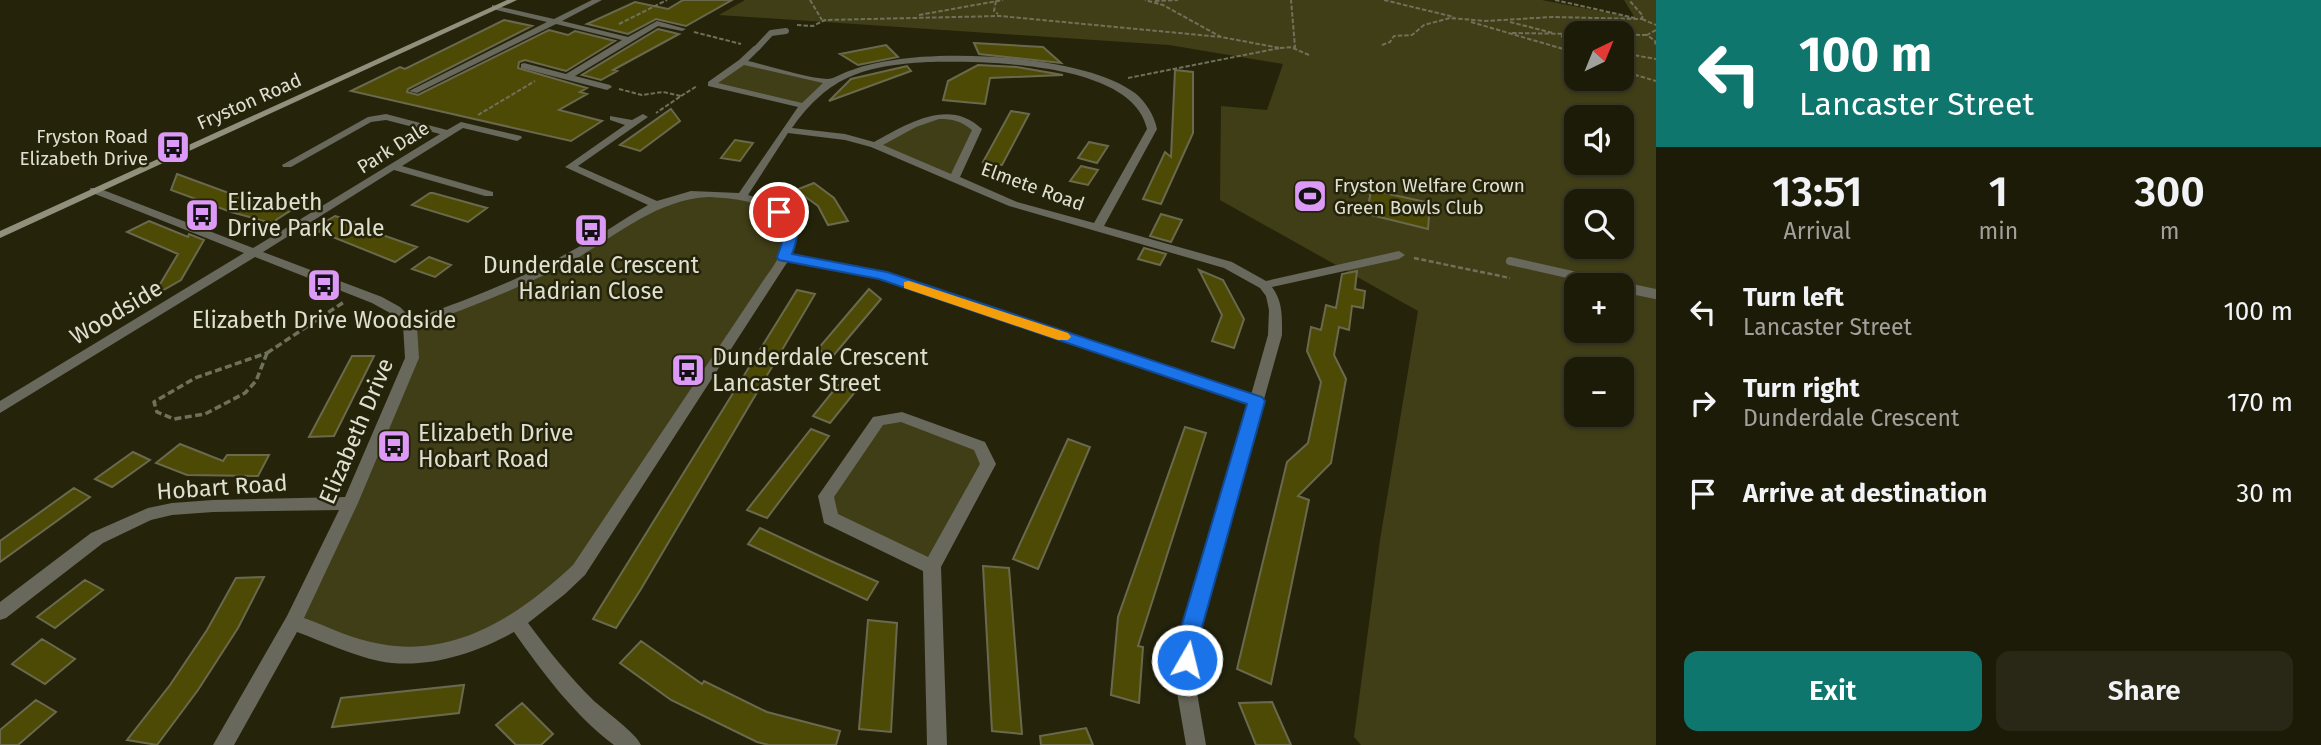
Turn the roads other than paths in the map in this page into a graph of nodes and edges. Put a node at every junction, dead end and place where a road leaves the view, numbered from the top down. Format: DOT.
graph roads {
  1 [pos="513,0"];
  2 [pos="598,0"];
  3 [pos="495,7"];
  4 [pos="555,21"];
  5 [pos="787,28"];
  6 [pos="682,29"];
  7 [pos="627,39"];
  8 [pos="757,48"];
  9 [pos="742,62"];
  10 [pos="524,66"];
  11 [pos="567,77"];
  12 [pos="436,80"];
  13 [pos="830,82"];
  14 [pos="452,84"];
  15 [pos="607,87"];
  16 [pos="414,91"];
  17 [pos="804,106"];
  18 [pos="612,118"];
  19 [pos="787,130"];
  20 [pos="448,132"];
  21 [pos="517,138"];
  22 [pos="875,145"];
  23 [pos="287,164"];
  24 [pos="394,167"];
  25 [pos="954,178"];
  26 [pos="94,190"];
  27 [pos="489,194"];
  28 [pos="743,195"];
  29 [pos="657,205"];
  30 [pos="1097,229"];
  31 [pos="0,235"];
  32 [pos="254,252"];
  33 [pos="1399,255"];
  34 [pos="784,257"];
  35 [pos="1510,261"];
  36 [pos="1564,273"];
  37 [pos="1264,285"];
  38 [pos="1634,290"];
  39 [pos="1656,295"];
  40 [pos="411,324"];
  41 [pos="1256,401"];
  42 [pos="0,408"];
  43 [pos="350,503"];
  44 [pos="932,567"];
  45 [pos="0,612"];
  46 [pos="293,622"];
  47 [pos="518,624"];
  48 [pos="223,745"];
  49 [pos="631,745"];
  50 [pos="937,745"];
  51 [pos="1196,745"];
  1 -- 3 [label="street, Fryston Road"];
  2 -- 4 [label="street"];
  3 -- 4 [label="street"];
  3 -- 26 [label="street, Fryston Road"];
  4 -- 7 [label="street"];
  4 -- 12 [label="street"];
  5 -- 8 [label="lane"];
  6 -- 7 [label="street"];
  7 -- 11 [label="street"];
  8 -- 9 [label="street"];
  9 -- 13 [label="street"];
  9 -- 17 [label="street"];
  10 -- 11 [label="street"];
  11 -- 15 [label="street"];
  12 -- 14 [label="street"];
  12 -- 16 [label="street"];
  13 -- 17 [label="street"];
  13 -- 30 [label="street"];
  17 -- 19 [label="street"];
  18 -- 29 [label="street"];
  19 -- 22 [label="street, Elmete Road"];
  19 -- 28 [label="street"];
  20 -- 21 [label="street, Park Dale"];
  20 -- 23 [label="street"];
  20 -- 24 [label="street, Park Dale"];
  22 -- 25 [label="street, Elmete Road"];
  22 -- 25 [label="street"];
  24 -- 27 [label="street"];
  24 -- 32 [label="street, Park Dale"];
  25 -- 30 [label="street, Elmete Road"];
  26 -- 31 [label="street, Fryston Road"];
  26 -- 32 [label="street"];
  28 -- 29 [label="street"];
  28 -- 34 [label="street"];
  29 -- 40 [label="street"];
  30 -- 37 [label="street, Elmete Road"];
  32 -- 40 [label="street"];
  32 -- 42 [label="street, Woodside"];
  33 -- 37 [label="street"];
  34 -- 41 [label="street"];
  34 -- 47 [label="street"];
  35 -- 36 [label="lane"];
  37 -- 41 [label="street"];
  38 -- 39 [label="lane"];
  40 -- 43 [label="street, Elizabeth Drive"];
  41 -- 51 [label="street"];
  43 -- 45 [label="street, Hobart Road"];
  43 -- 46 [label="street, Elizabeth Drive"];
  44 -- 44 [label="street"];
  44 -- 50 [label="street"];
  46 -- 47 [label="street"];
  46 -- 48 [label="street, Elizabeth Drive"];
  47 -- 49 [label="street"];
}
